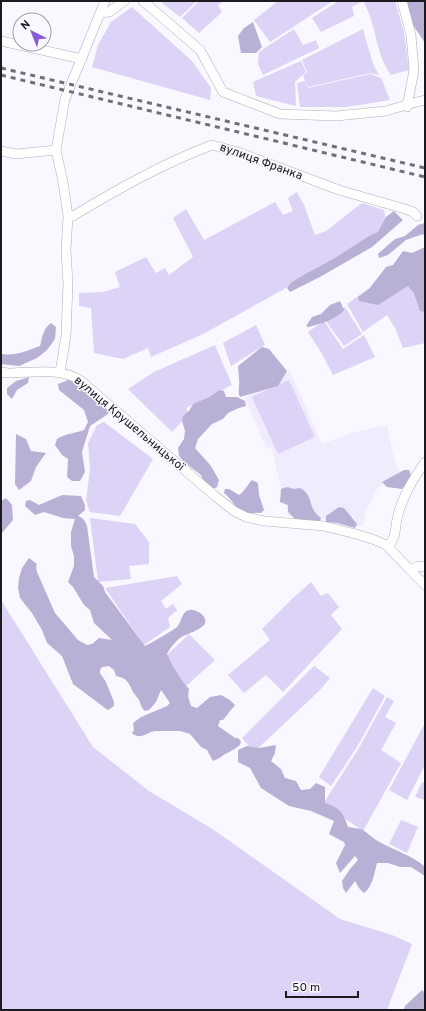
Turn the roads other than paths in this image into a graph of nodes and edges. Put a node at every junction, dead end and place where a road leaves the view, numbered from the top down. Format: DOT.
graph roads {
  1 [pos="105,1"];
  2 [pos="124,1"];
  3 [pos="143,1"];
  4 [pos="402,1"];
  5 [pos="100,13"];
  6 [pos="1,42"];
  7 [pos="82,59"];
  8 [pos="425,100"];
  9 [pos="408,106"];
  10 [pos="56,150"];
  11 [pos="1,151"];
  12 [pos="68,216"];
  13 [pos="417,216"];
  14 [pos="1,372"];
  15 [pos="60,372"];
  16 [pos="425,462"];
  17 [pos="388,547"];
  18 [pos="425,567"];
  19 [pos="411,570"];
  20 [pos="425,585"];
  1 -- 5 [label="street, вулиця Крушельницької"];
  2 -- 5 [label="street"];
  3 -- 9 [label="street"];
  4 -- 9 [label="street"];
  5 -- 7 [label="street, вулиця Крушельницької"];
  6 -- 7 [label="street"];
  7 -- 10 [label="street, вулиця Крушельницької"];
  8 -- 9 [label="street"];
  10 -- 11 [label="street"];
  10 -- 12 [label="street, вулиця Крушельницької"];
  12 -- 13 [label="street, вулиця Франка"];
  12 -- 15 [label="street, вулиця Крушельницької"];
  14 -- 15 [label="street"];
  15 -- 17 [label="street, вулиця Крушельницької"];
  16 -- 17 [label="street"];
  17 -- 19 [label="street, вулиця Крушельницької"];
  18 -- 19 [label="street"];
  19 -- 20 [label="street, вулиця Крушельницької"];
}
